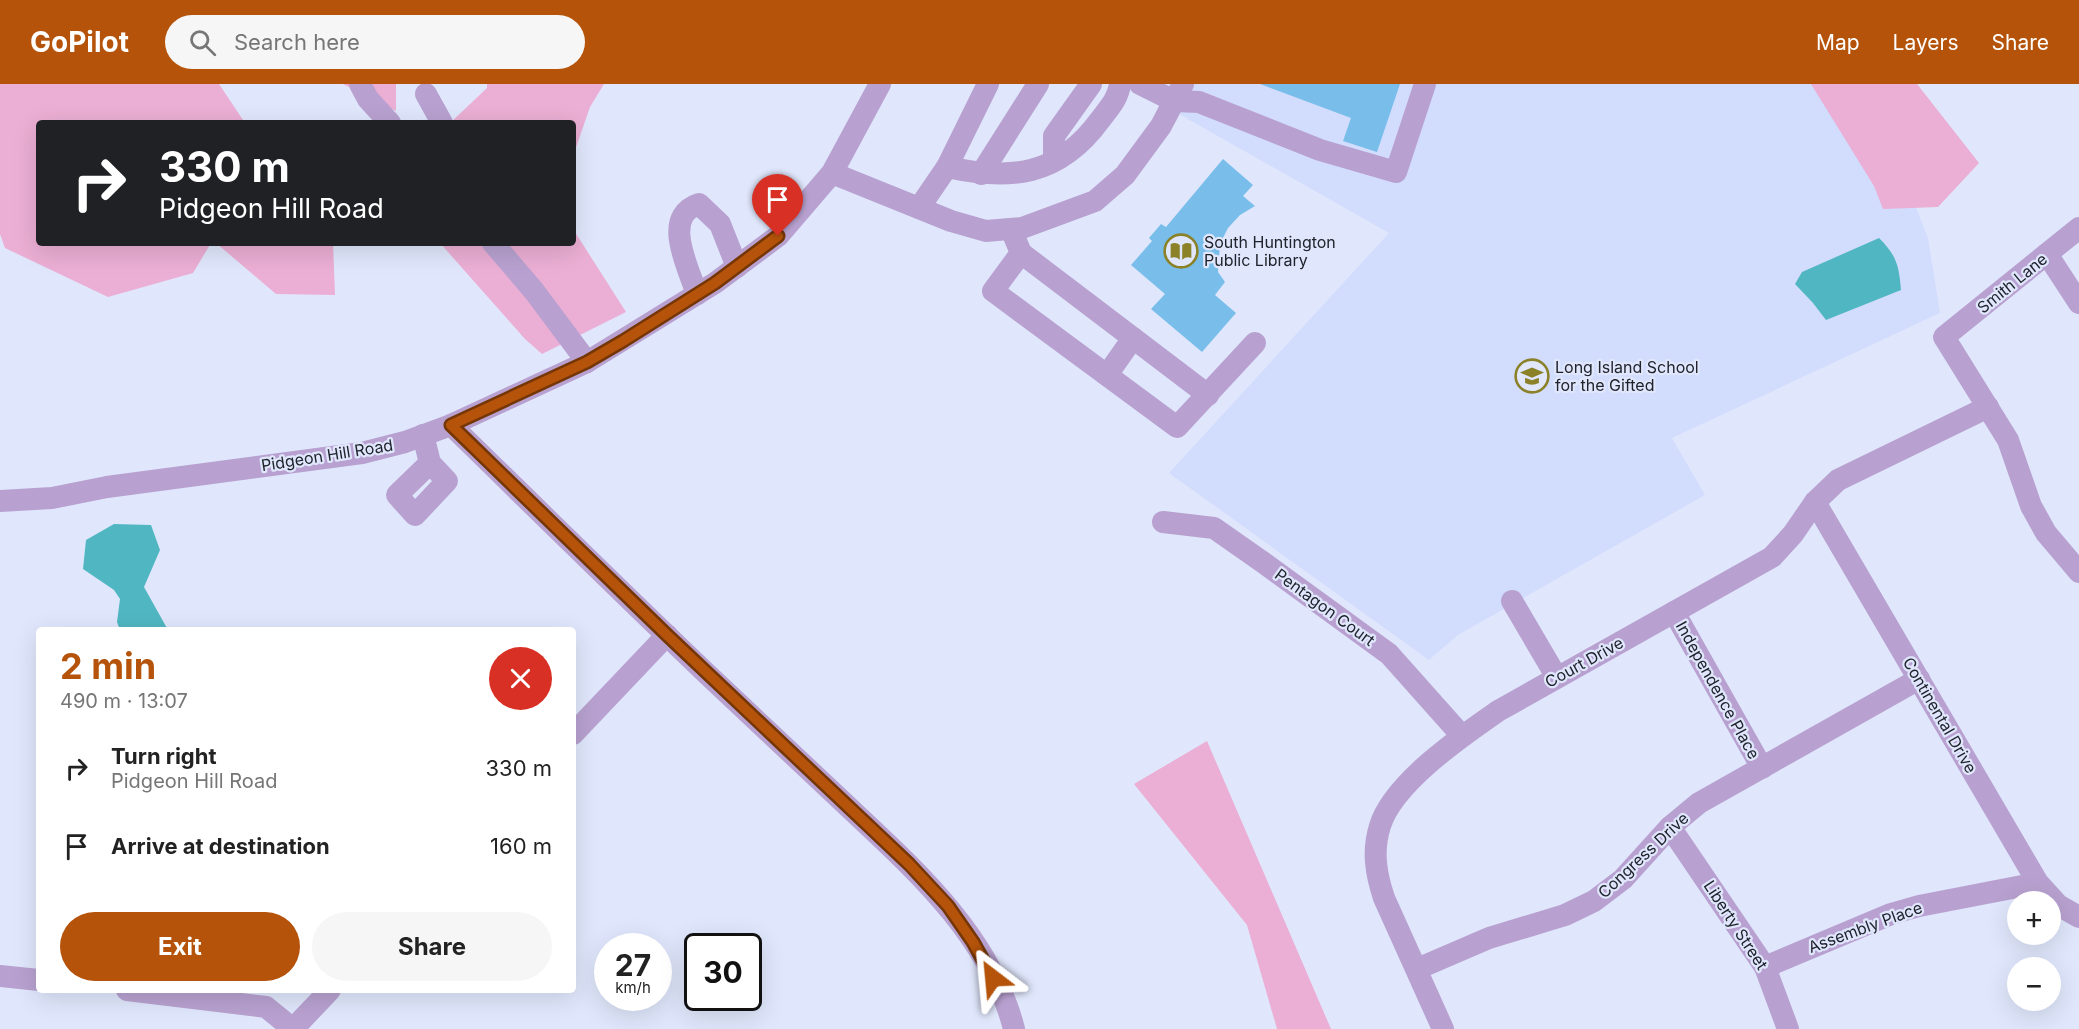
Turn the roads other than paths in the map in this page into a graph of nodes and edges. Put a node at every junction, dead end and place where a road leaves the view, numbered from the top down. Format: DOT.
graph roads {
  1 [pos="360,84"];
  2 [pos="880,84"];
  3 [pos="988,84"];
  4 [pos="1038,84"];
  5 [pos="1091,84"];
  6 [pos="1120,84"];
  7 [pos="1140,84"];
  8 [pos="1425,84"];
  9 [pos="1178,93"];
  10 [pos="426,94"];
  11 [pos="387,120"];
  12 [pos="440,120"];
  13 [pos="1054,159"];
  14 [pos="947,167"];
  15 [pos="832,173"];
  16 [pos="981,174"];
  17 [pos="919,207"];
  18 [pos="2079,228"];
  19 [pos="1011,229"];
  20 [pos="496,246"];
  21 [pos="1021,253"];
  22 [pos="2047,255"];
  23 [pos="737,267"];
  24 [pos="697,294"];
  25 [pos="2079,303"];
  26 [pos="1133,338"];
  27 [pos="1255,343"];
  28 [pos="587,362"];
  29 [pos="1107,375"];
  30 [pos="1208,395"];
  31 [pos="1988,407"];
  32 [pos="451,425"];
  33 [pos="423,435"];
  34 [pos="430,463"];
  35 [pos="0,501"];
  36 [pos="1815,502"];
  37 [pos="1163,522"];
  38 [pos="2077,566"];
  39 [pos="1512,601"];
  40 [pos="1674,612"];
  41 [pos="667,635"];
  42 [pos="1556,676"];
  43 [pos="1919,679"];
  44 [pos="576,731"];
  45 [pos="1462,736"];
  46 [pos="1762,768"];
  47 [pos="1670,827"];
  48 [pos="2038,882"];
  49 [pos="2079,917"];
  50 [pos="1765,967"];
  51 [pos="1417,969"];
  52 [pos="0,976"];
  53 [pos="36,980"];
  54 [pos="152,993"];
  55 [pos="327,993"];
  56 [pos="293,1029"];
  57 [pos="1014,1029"];
  58 [pos="1443,1029"];
  59 [pos="1788,1029"];
  1 -- 11 [label="street"];
  2 -- 15 [label="street, Pidgeon Hill Road"];
  3 -- 14 [label="street"];
  4 -- 16 [label="street"];
  5 -- 13 [label="street"];
  6 -- 13 [label="street"];
  7 -- 9 [label="street"];
  8 -- 9 [label="street"];
  9 -- 19 [label="street"];
  10 -- 12 [label="street"];
  13 -- 16 [label="street"];
  14 -- 16 [label="street"];
  14 -- 17 [label="street"];
  15 -- 17 [label="street"];
  15 -- 23 [label="street, Pidgeon Hill Road"];
  17 -- 19 [label="street"];
  18 -- 22 [label="street, Smith Lane"];
  19 -- 21 [label="street"];
  20 -- 28 [label="street"];
  21 -- 26 [label="street"];
  21 -- 29 [label="street"];
  22 -- 25 [label="street"];
  22 -- 31 [label="street, Smith Lane"];
  23 -- 24 [label="street, Pidgeon Hill Road"];
  23 -- 24 [label="street"];
  24 -- 28 [label="street, Pidgeon Hill Road"];
  26 -- 29 [label="street"];
  26 -- 30 [label="street"];
  27 -- 30 [label="street"];
  28 -- 32 [label="street, Pidgeon Hill Road"];
  29 -- 30 [label="street"];
  31 -- 36 [label="street, Court Drive"];
  31 -- 38 [label="street"];
  32 -- 33 [label="street, Pidgeon Hill Road"];
  32 -- 41 [label="street"];
  33 -- 34 [label="street"];
  33 -- 35 [label="street, Pidgeon Hill Road"];
  36 -- 40 [label="street, Court Drive"];
  36 -- 43 [label="street, Continental Drive"];
  37 -- 45 [label="street, Pentagon Court"];
  39 -- 42 [label="street"];
  40 -- 42 [label="street, Court Drive"];
  40 -- 46 [label="street, Independence Place"];
  41 -- 44 [label="street"];
  41 -- 57 [label="street"];
  42 -- 45 [label="street, Court Drive"];
  43 -- 46 [label="street, Congress Drive"];
  43 -- 48 [label="street, Continental Drive"];
  45 -- 51 [label="street, Court Drive"];
  46 -- 47 [label="street, Congress Drive"];
  47 -- 50 [label="street, Liberty Street"];
  47 -- 51 [label="street, Congress Drive"];
  48 -- 49 [label="street, Continental Drive"];
  48 -- 50 [label="street, Assembly Place"];
  50 -- 59 [label="street, Liberty Street"];
  51 -- 58 [label="street, Court Drive"];
  52 -- 53 [label="street"];
  54 -- 56 [label="street"];
  55 -- 56 [label="street"];
}
